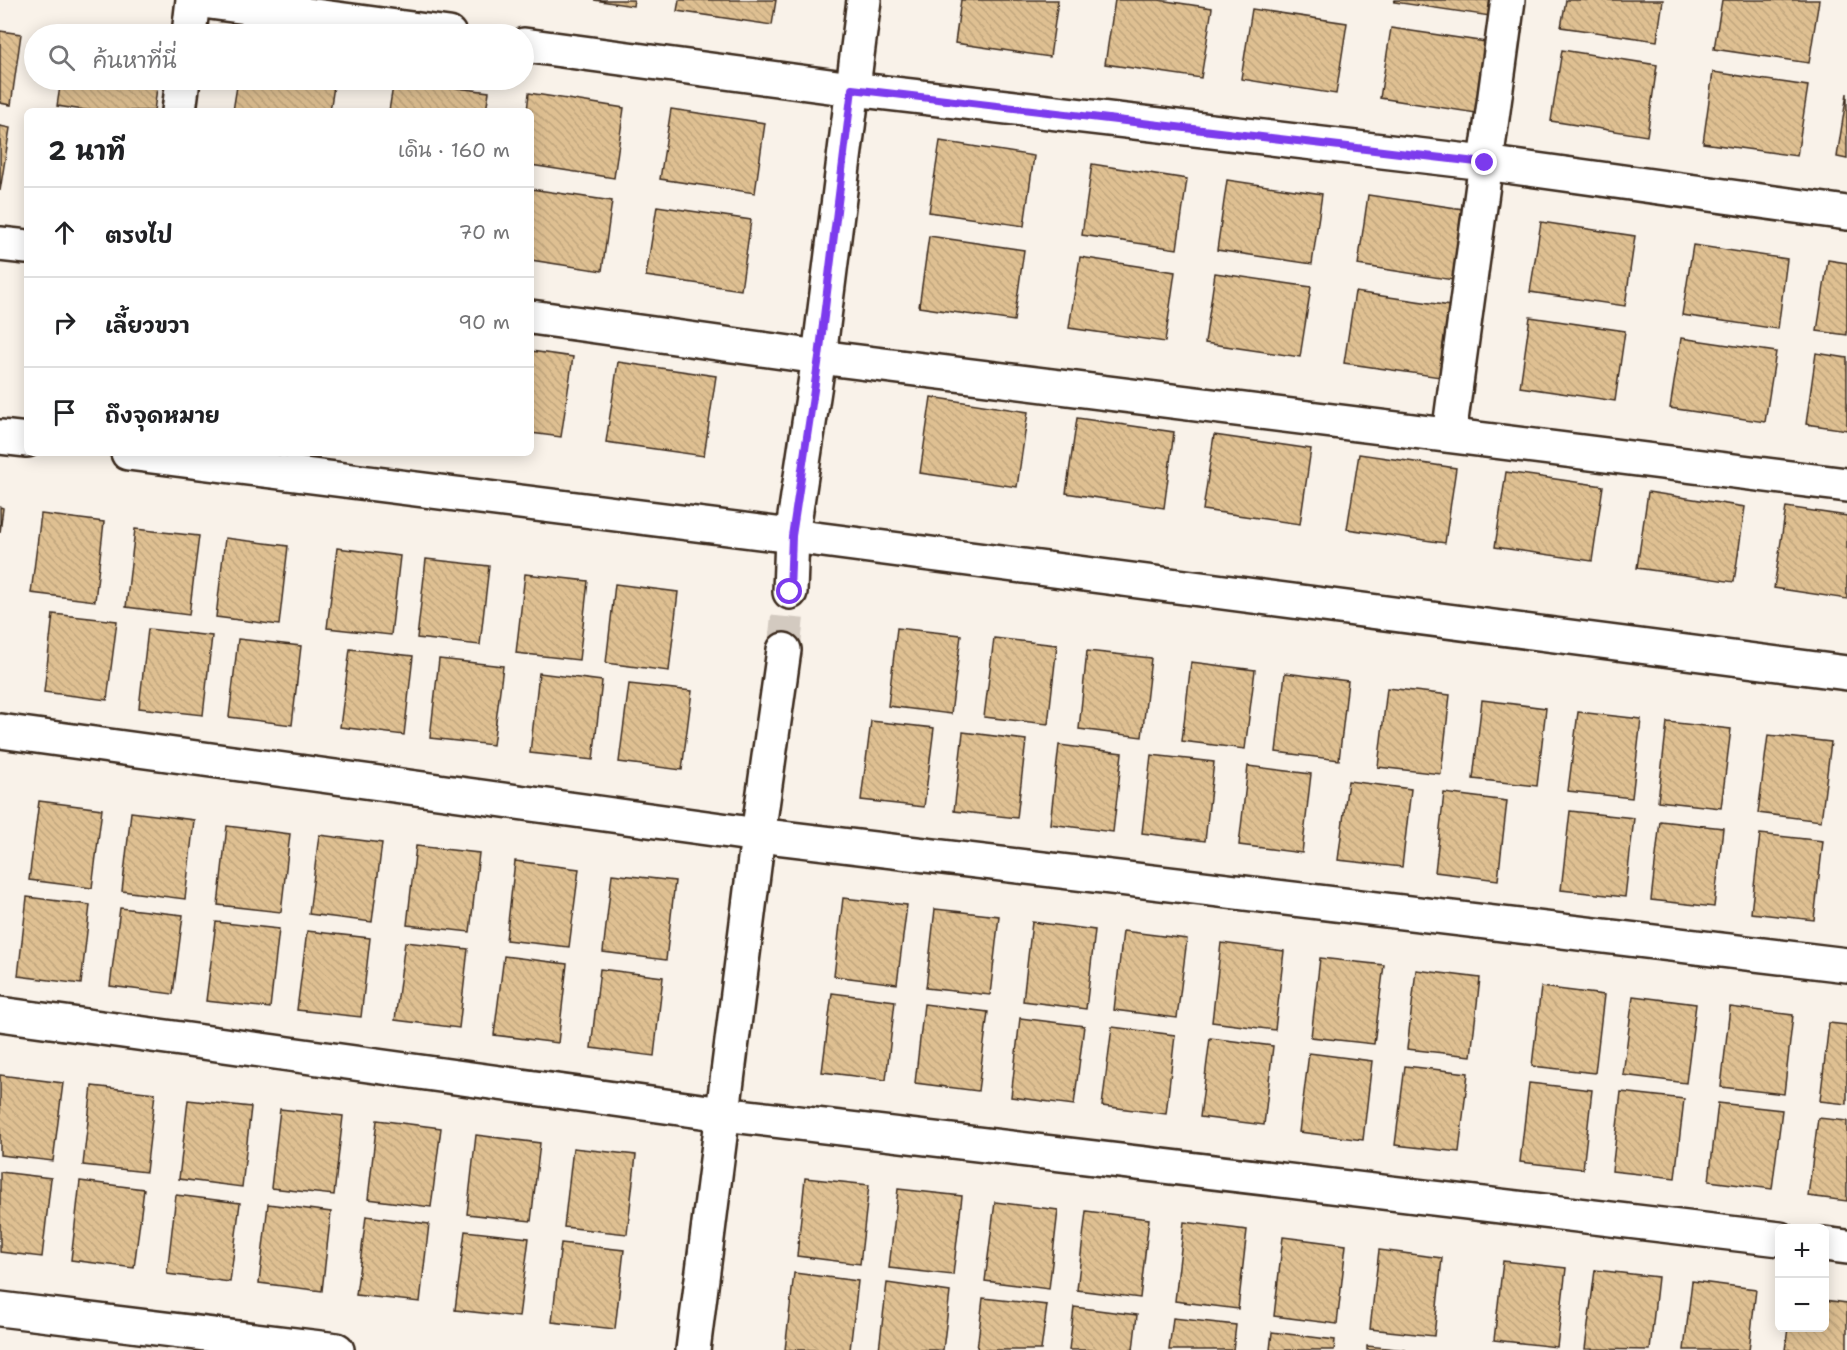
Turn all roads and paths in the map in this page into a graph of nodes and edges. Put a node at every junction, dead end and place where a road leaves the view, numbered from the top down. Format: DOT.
graph roads {
  1 [pos="194,0"];
  2 [pos="864,0"];
  3 [pos="1508,0"];
  4 [pos="190,24"];
  5 [pos="374,24"];
  6 [pos="534,46"];
  7 [pos="852,89"];
  8 [pos="182,90"];
  9 [pos="179,108"];
  10 [pos="1485,163"];
  11 [pos="1847,213"];
  12 [pos="0,244"];
  13 [pos="24,248"];
  14 [pos="534,317"];
  15 [pos="819,357"];
  16 [pos="1449,435"];
  17 [pos="0,437"];
  18 [pos="24,440"];
  19 [pos="152,456"];
  20 [pos="1847,485"];
  21 [pos="792,536"];
  22 [pos="790,592"];
  23 [pos="784,650"];
  24 [pos="1847,673"];
  25 [pos="0,731"];
  26 [pos="758,835"];
  27 [pos="1847,965"];
  28 [pos="0,1014"];
  29 [pos="723,1114"];
  30 [pos="1775,1239"];
  31 [pos="1829,1245"];
  32 [pos="1847,1247"];
  33 [pos="0,1309"];
  34 [pos="337,1350"];
  35 [pos="693,1350"];
  1 -- 4 [label="street"];
  1 -- 5 [label="street"];
  2 -- 7 [label="street"];
  3 -- 10 [label="street"];
  6 -- 7 [label="street"];
  7 -- 10 [label="street"];
  7 -- 15 [label="street"];
  8 -- 9 [label="street"];
  10 -- 11 [label="street"];
  10 -- 16 [label="street"];
  12 -- 13 [label="street"];
  14 -- 15 [label="street"];
  15 -- 16 [label="street"];
  15 -- 21 [label="street"];
  16 -- 20 [label="street"];
  17 -- 18 [label="street"];
  19 -- 21 [label="street"];
  21 -- 22 [label="street"];
  21 -- 24 [label="street"];
  23 -- 26 [label="street"];
  25 -- 26 [label="street"];
  26 -- 27 [label="street"];
  26 -- 29 [label="street"];
  28 -- 29 [label="street"];
  29 -- 30 [label="street"];
  29 -- 35 [label="street"];
  31 -- 32 [label="street"];
  33 -- 34 [label="street"];
}
